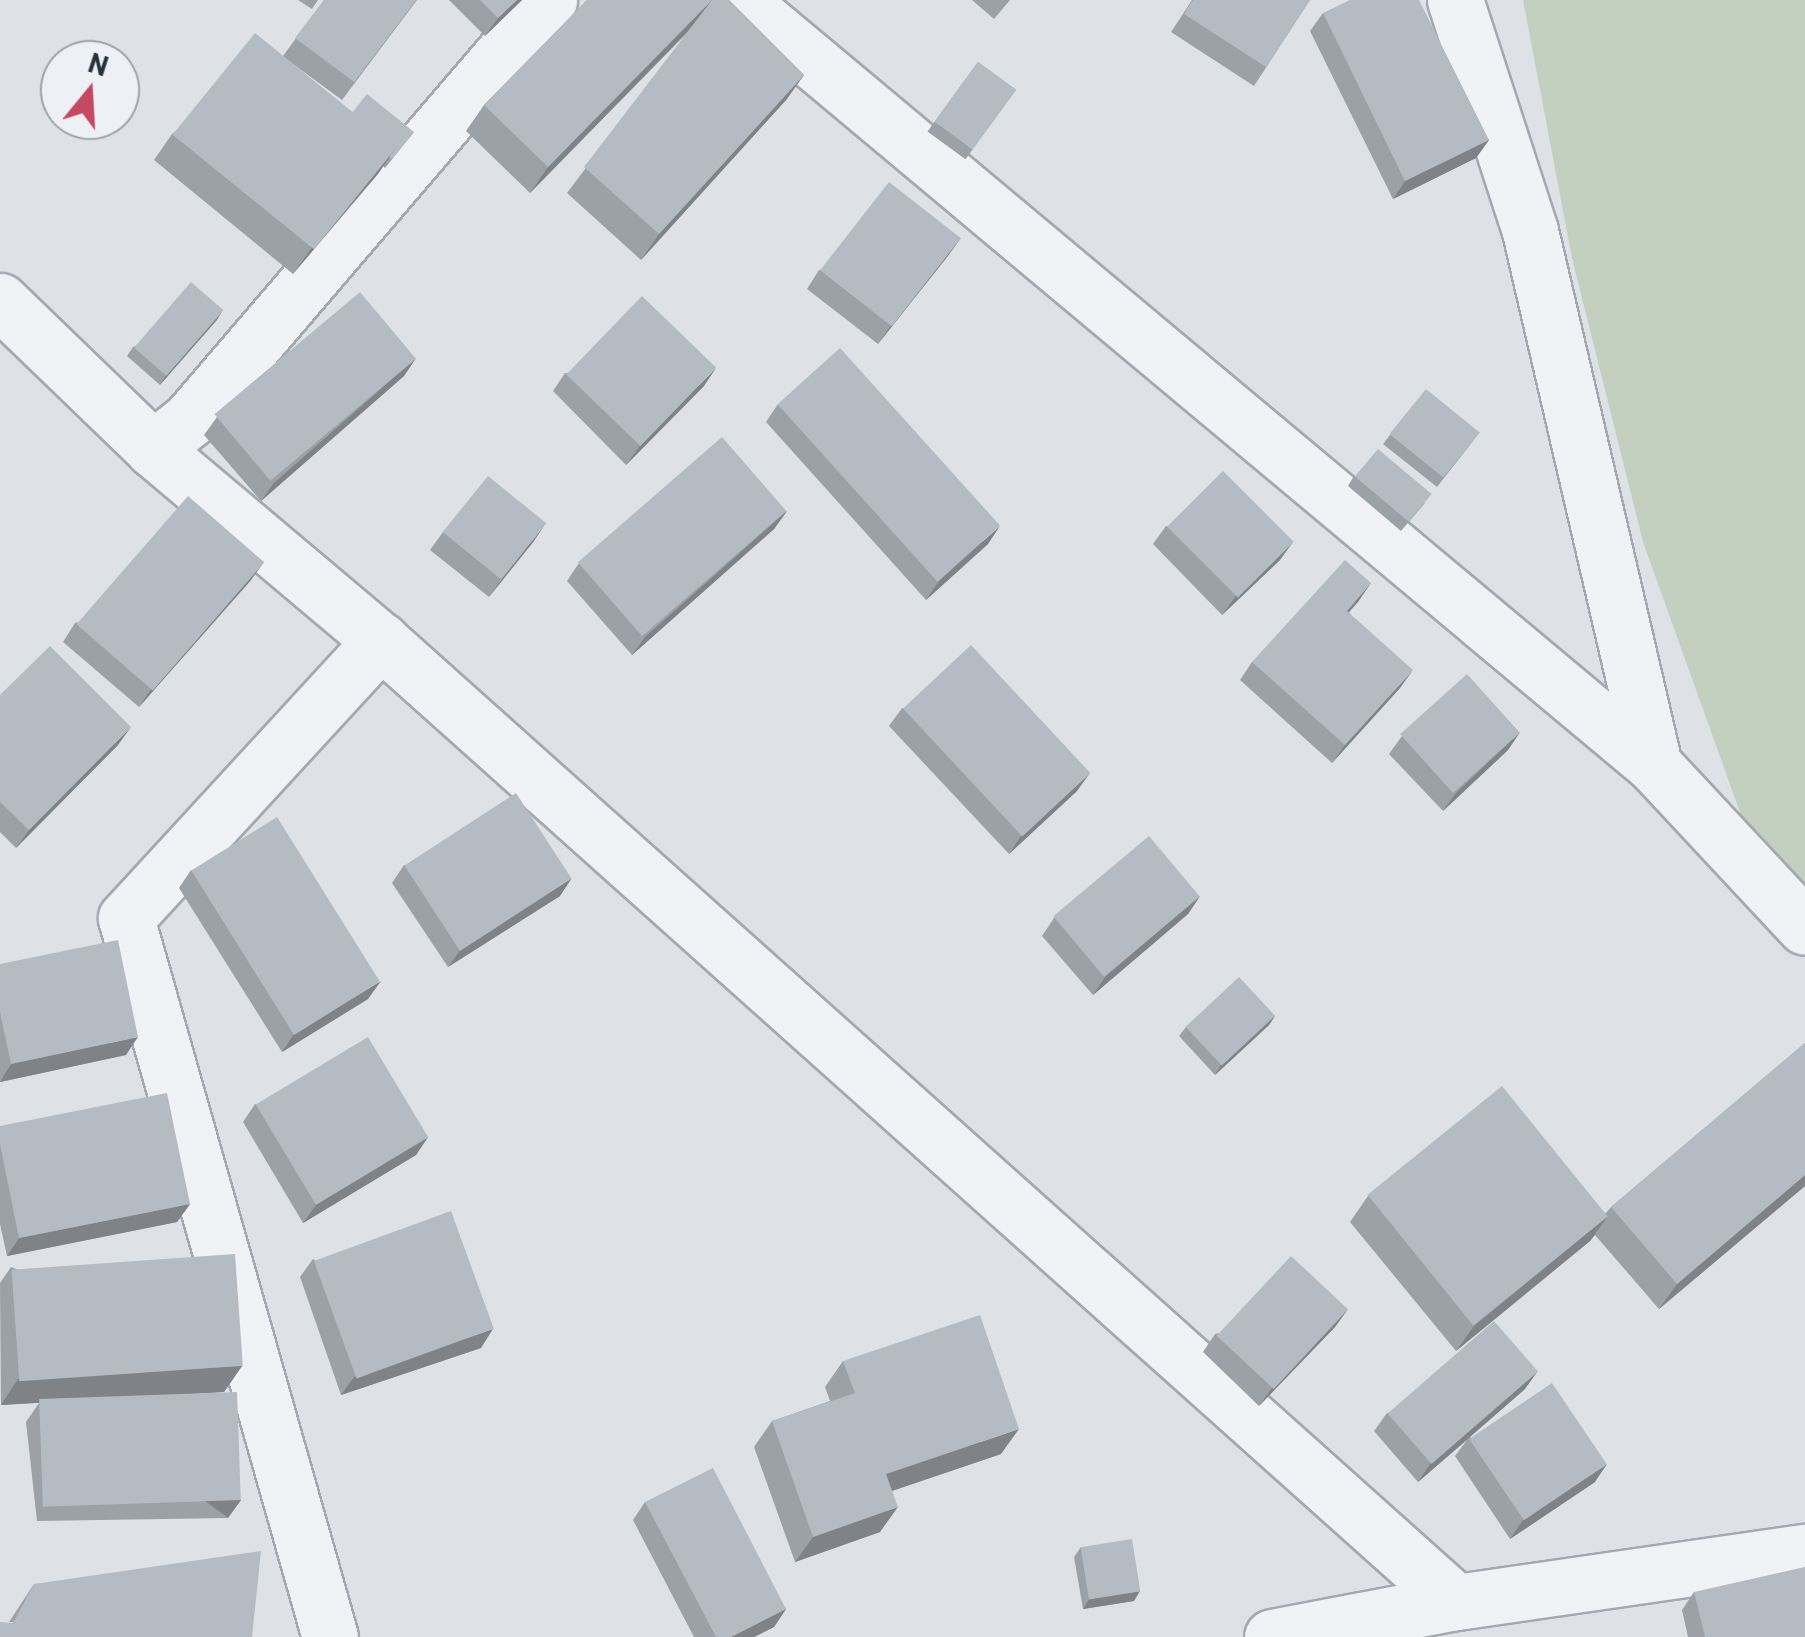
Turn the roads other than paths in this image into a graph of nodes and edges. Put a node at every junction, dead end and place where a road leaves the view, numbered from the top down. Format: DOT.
graph roads {
  1 [pos="548,0"];
  2 [pos="738,0"];
  3 [pos="1473,16"];
  4 [pos="0,302"];
  5 [pos="153,449"];
  6 [pos="381,640"];
  7 [pos="1654,764"];
  8 [pos="1805,927"];
  9 [pos="1805,1552"];
  10 [pos="1456,1602"];
  11 [pos="330,1637"];
  12 [pos="1272,1637"];
  1 -- 5 [label="street"];
  2 -- 7 [label="street"];
  3 -- 7 [label="street"];
  4 -- 5 [label="street"];
  5 -- 6 [label="street"];
  6 -- 10 [label="street"];
  6 -- 11 [label="street"];
  7 -- 8 [label="street"];
  9 -- 10 [label="street"];
  10 -- 12 [label="street"];
}
